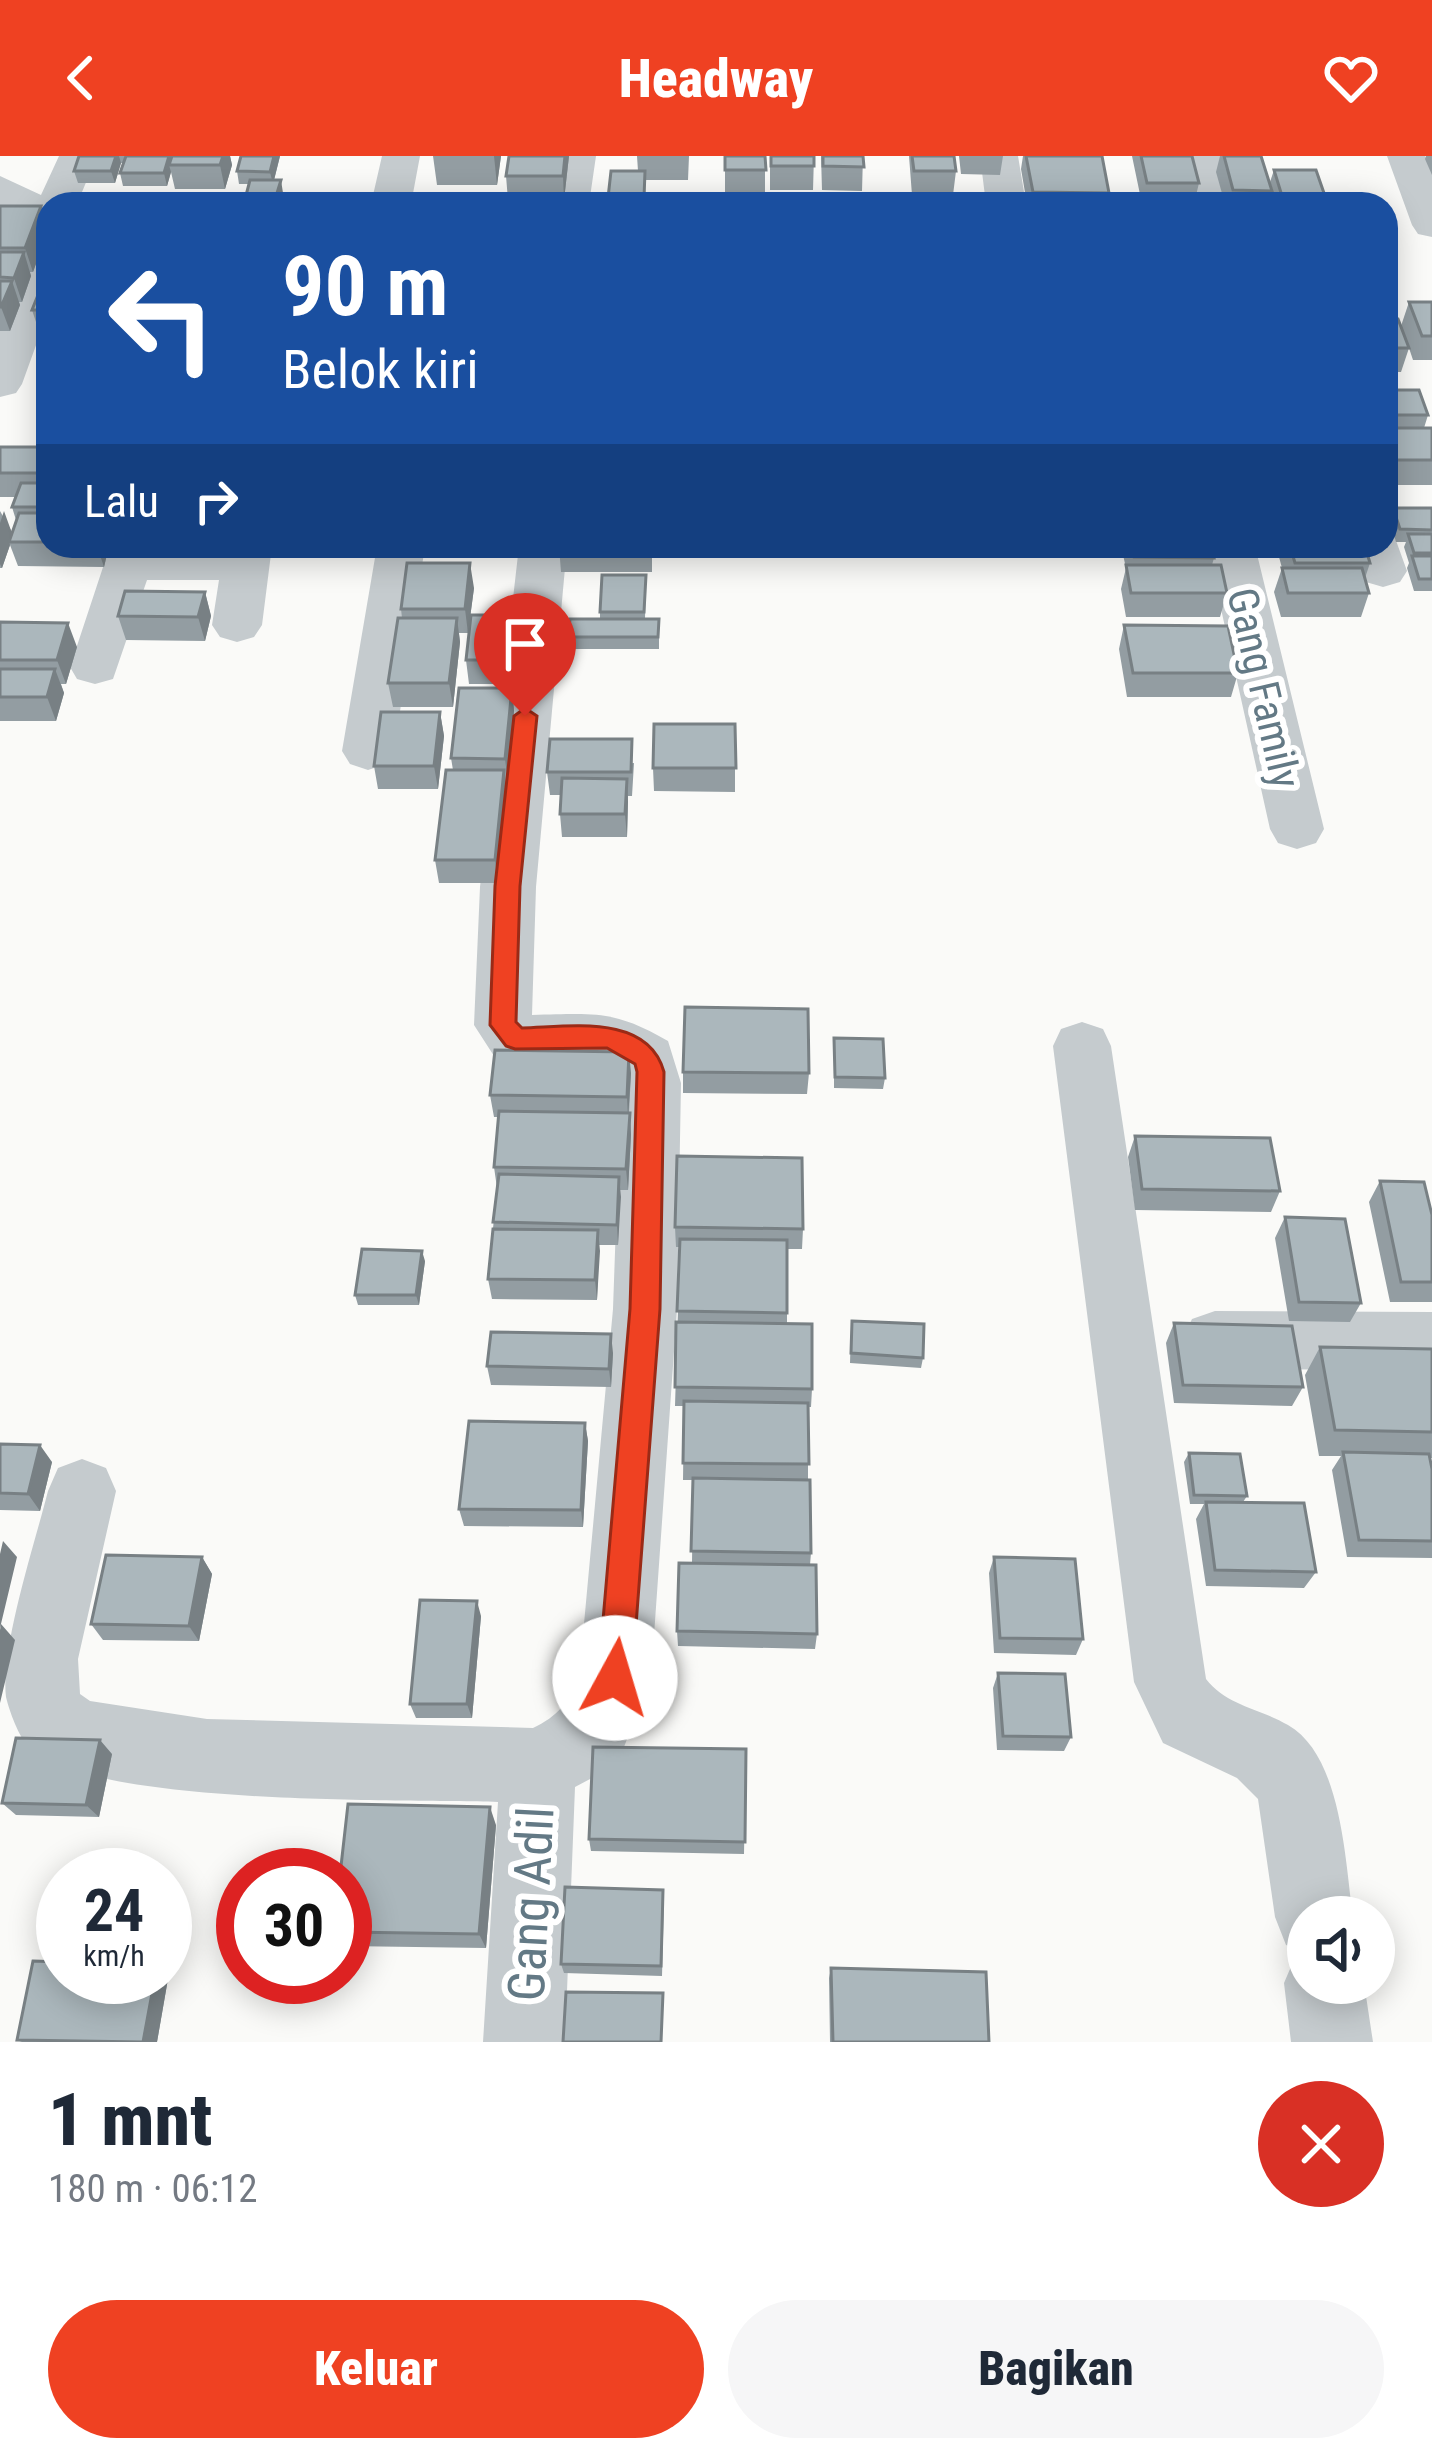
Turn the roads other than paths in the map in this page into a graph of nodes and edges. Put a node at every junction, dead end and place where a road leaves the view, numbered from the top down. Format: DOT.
graph roads {
  1 [pos="78,156"];
  2 [pos="400,156"];
  3 [pos="577,156"];
  4 [pos="999,156"];
  5 [pos="1202,156"];
  6 [pos="1406,156"];
  7 [pos="0,188"];
  8 [pos="62,192"];
  9 [pos="393,192"];
  10 [pos="571,192"];
  11 [pos="1004,192"];
  12 [pos="1212,192"];
  13 [pos="36,209"];
  14 [pos="1432,227"];
  15 [pos="1398,229"];
  16 [pos="36,287"];
  17 [pos="0,384"];
  18 [pos="130,558"];
  19 [pos="245,558"];
  20 [pos="399,558"];
  21 [pos="542,558"];
  22 [pos="1234,558"];
  23 [pos="237,625"];
  24 [pos="95,667"];
  25 [pos="368,751"];
  26 [pos="1297,829"];
  27 [pos="1082,1046"];
  28 [pos="1119,1340"];
  29 [pos="1432,1340"];
  30 [pos="82,1491"];
  31 [pos="538,1766"];
  32 [pos="1311,1896"];
  33 [pos="1327,2004"];
  34 [pos="524,2042"];
  35 [pos="1332,2042"];
  1 -- 8 [label="street"];
  2 -- 9 [label="street"];
  3 -- 10 [label="street"];
  4 -- 11 [label="street"];
  5 -- 12 [label="street"];
  6 -- 14 [label="street"];
  7 -- 13 [label="street"];
  14 -- 15 [label="street"];
  16 -- 17 [label="street"];
  18 -- 24 [label="street"];
  19 -- 23 [label="street"];
  20 -- 25 [label="street"];
  21 -- 31 [label="street"];
  22 -- 26 [label="street, Gang Family"];
  27 -- 28 [label="street"];
  28 -- 29 [label="street"];
  28 -- 32 [label="street"];
  30 -- 31 [label="street"];
  31 -- 34 [label="street, Gang Adil"];
  33 -- 35 [label="street"];
}
